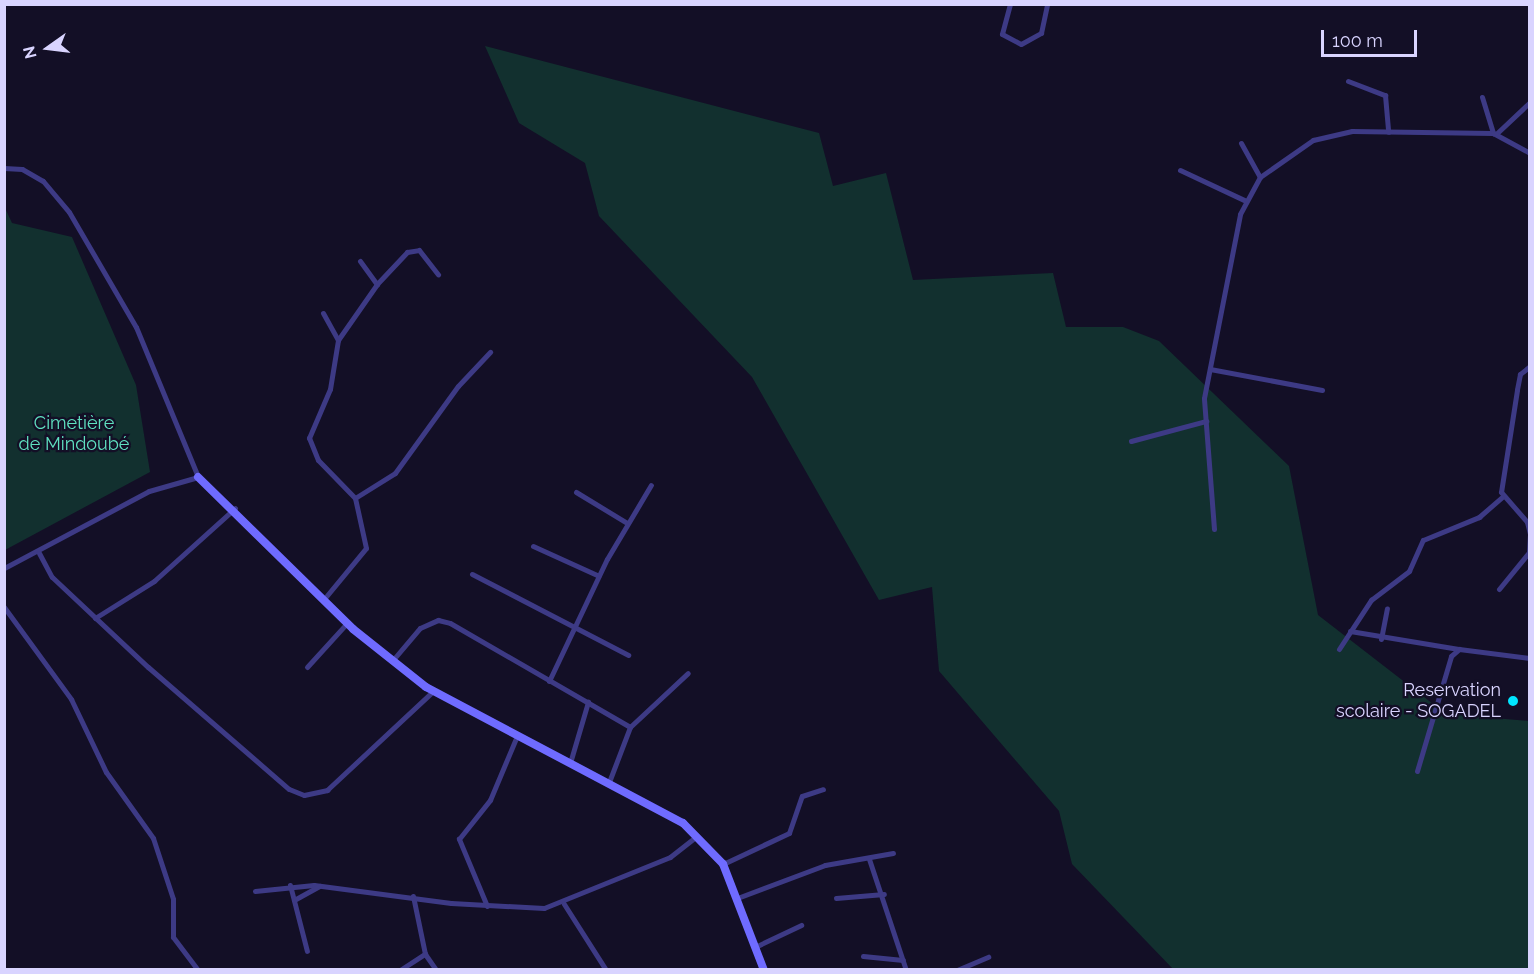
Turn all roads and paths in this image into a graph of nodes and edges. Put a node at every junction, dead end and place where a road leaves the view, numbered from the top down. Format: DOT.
graph roads {
  1 [pos="1010,4"];
  2 [pos="1047,4"];
  3 [pos="1348,81"];
  4 [pos="1482,97"];
  5 [pos="1530,102"];
  6 [pos="1388,132"];
  7 [pos="1494,133"];
  8 [pos="1240,143"];
  9 [pos="1530,153"];
  10 [pos="4,168"];
  11 [pos="1180,170"];
  12 [pos="1260,177"];
  13 [pos="1244,200"];
  14 [pos="360,261"];
  15 [pos="438,274"];
  16 [pos="377,284"];
  17 [pos="323,313"];
  18 [pos="338,340"];
  19 [pos="490,352"];
  20 [pos="1530,366"];
  21 [pos="1210,369"];
  22 [pos="1322,390"];
  23 [pos="1206,421"];
  24 [pos="1131,441"];
  25 [pos="198,477"];
  26 [pos="651,485"];
  27 [pos="576,492"];
  28 [pos="1502,497"];
  29 [pos="355,498"];
  30 [pos="235,508"];
  31 [pos="627,523"];
  32 [pos="1214,529"];
  33 [pos="1530,535"];
  34 [pos="533,546"];
  35 [pos="1529,552"];
  36 [pos="39,553"];
  37 [pos="4,568"];
  38 [pos="472,574"];
  39 [pos="599,576"];
  40 [pos="1499,589"];
  41 [pos="324,599"];
  42 [pos="4,607"];
  43 [pos="1387,609"];
  44 [pos="95,618"];
  45 [pos="347,623"];
  46 [pos="573,629"];
  47 [pos="1350,631"];
  48 [pos="1381,639"];
  49 [pos="1339,649"];
  50 [pos="1459,649"];
  51 [pos="628,655"];
  52 [pos="1529,657"];
  53 [pos="392,662"];
  54 [pos="307,667"];
  55 [pos="688,673"];
  56 [pos="549,681"];
  57 [pos="1530,682"];
  58 [pos="433,691"];
  59 [pos="588,702"];
  60 [pos="630,727"];
  61 [pos="516,738"];
  62 [pos="570,763"];
  63 [pos="1418,771"];
  64 [pos="609,782"];
  65 [pos="823,789"];
  66 [pos="697,836"];
  67 [pos="892,853"];
  68 [pos="869,859"];
  69 [pos="723,864"];
  70 [pos="290,885"];
  71 [pos="320,886"];
  72 [pos="255,891"];
  73 [pos="884,894"];
  74 [pos="413,896"];
  75 [pos="740,897"];
  76 [pos="836,898"];
  77 [pos="294,900"];
  78 [pos="564,904"];
  79 [pos="487,906"];
  80 [pos="801,925"];
  81 [pos="757,946"];
  82 [pos="307,951"];
  83 [pos="425,954"];
  84 [pos="862,956"];
  85 [pos="988,957"];
  86 [pos="903,960"];
  87 [pos="198,969"];
  88 [pos="400,969"];
  89 [pos="436,969"];
  90 [pos="606,969"];
  91 [pos="764,969"];
  92 [pos="906,969"];
  93 [pos="957,969"];
  1 -- 2 [label="street"];
  3 -- 6 [label="street"];
  4 -- 7 [label="street"];
  5 -- 7 [label="street"];
  6 -- 7 [label="street"];
  6 -- 12 [label="street"];
  7 -- 9 [label="street"];
  8 -- 12 [label="street"];
  10 -- 25 [label="street"];
  11 -- 13 [label="street"];
  12 -- 13 [label="street"];
  13 -- 21 [label="street"];
  14 -- 16 [label="street"];
  15 -- 16 [label="street"];
  16 -- 18 [label="street"];
  17 -- 18 [label="street"];
  18 -- 29 [label="street"];
  19 -- 29 [label="street"];
  20 -- 28 [label="street"];
  21 -- 22 [label="street"];
  21 -- 23 [label="street"];
  23 -- 24 [label="street"];
  23 -- 32 [label="street"];
  25 -- 30 [label="street"];
  25 -- 36 [label="street"];
  26 -- 31 [label="street"];
  27 -- 31 [label="street"];
  28 -- 33 [label="street"];
  28 -- 47 [label="street"];
  29 -- 41 [label="street"];
  30 -- 41 [label="street"];
  30 -- 44 [label="street"];
  31 -- 39 [label="street"];
  33 -- 35 [label="street"];
  34 -- 39 [label="street"];
  35 -- 40 [label="street"];
  36 -- 37 [label="street"];
  36 -- 44 [label="street"];
  38 -- 46 [label="street"];
  39 -- 46 [label="street"];
  41 -- 45 [label="street"];
  42 -- 87 [label="street"];
  43 -- 48 [label="street"];
  44 -- 58 [label="street"];
  45 -- 53 [label="street"];
  45 -- 54 [label="street"];
  46 -- 51 [label="street"];
  46 -- 56 [label="street"];
  47 -- 48 [label="street"];
  47 -- 49 [label="street"];
  48 -- 50 [label="street"];
  50 -- 52 [label="street"];
  50 -- 63 [label="street"];
  52 -- 57 [label="street"];
  53 -- 56 [label="street"];
  53 -- 58 [label="street"];
  55 -- 60 [label="street"];
  56 -- 59 [label="street"];
  58 -- 61 [label="street"];
  59 -- 60 [label="street"];
  59 -- 62 [label="street"];
  60 -- 64 [label="street"];
  61 -- 62 [label="street"];
  61 -- 79 [label="street"];
  62 -- 64 [label="street"];
  64 -- 66 [label="street"];
  65 -- 69 [label="street"];
  66 -- 69 [label="street"];
  66 -- 78 [label="street"];
  67 -- 68 [label="street"];
  68 -- 73 [label="street"];
  68 -- 75 [label="street"];
  69 -- 75 [label="street"];
  70 -- 71 [label="street"];
  70 -- 72 [label="street"];
  70 -- 77 [label="street"];
  71 -- 74 [label="street"];
  71 -- 77 [label="street"];
  73 -- 76 [label="street"];
  73 -- 86 [label="street"];
  74 -- 79 [label="street"];
  74 -- 83 [label="street"];
  75 -- 81 [label="street"];
  77 -- 82 [label="street"];
  78 -- 79 [label="street"];
  78 -- 90 [label="street"];
  80 -- 81 [label="street"];
  81 -- 91 [label="street"];
  83 -- 88 [label="street"];
  83 -- 89 [label="street"];
  84 -- 86 [label="street"];
  85 -- 93 [label="street"];
  86 -- 92 [label="street"];
}
